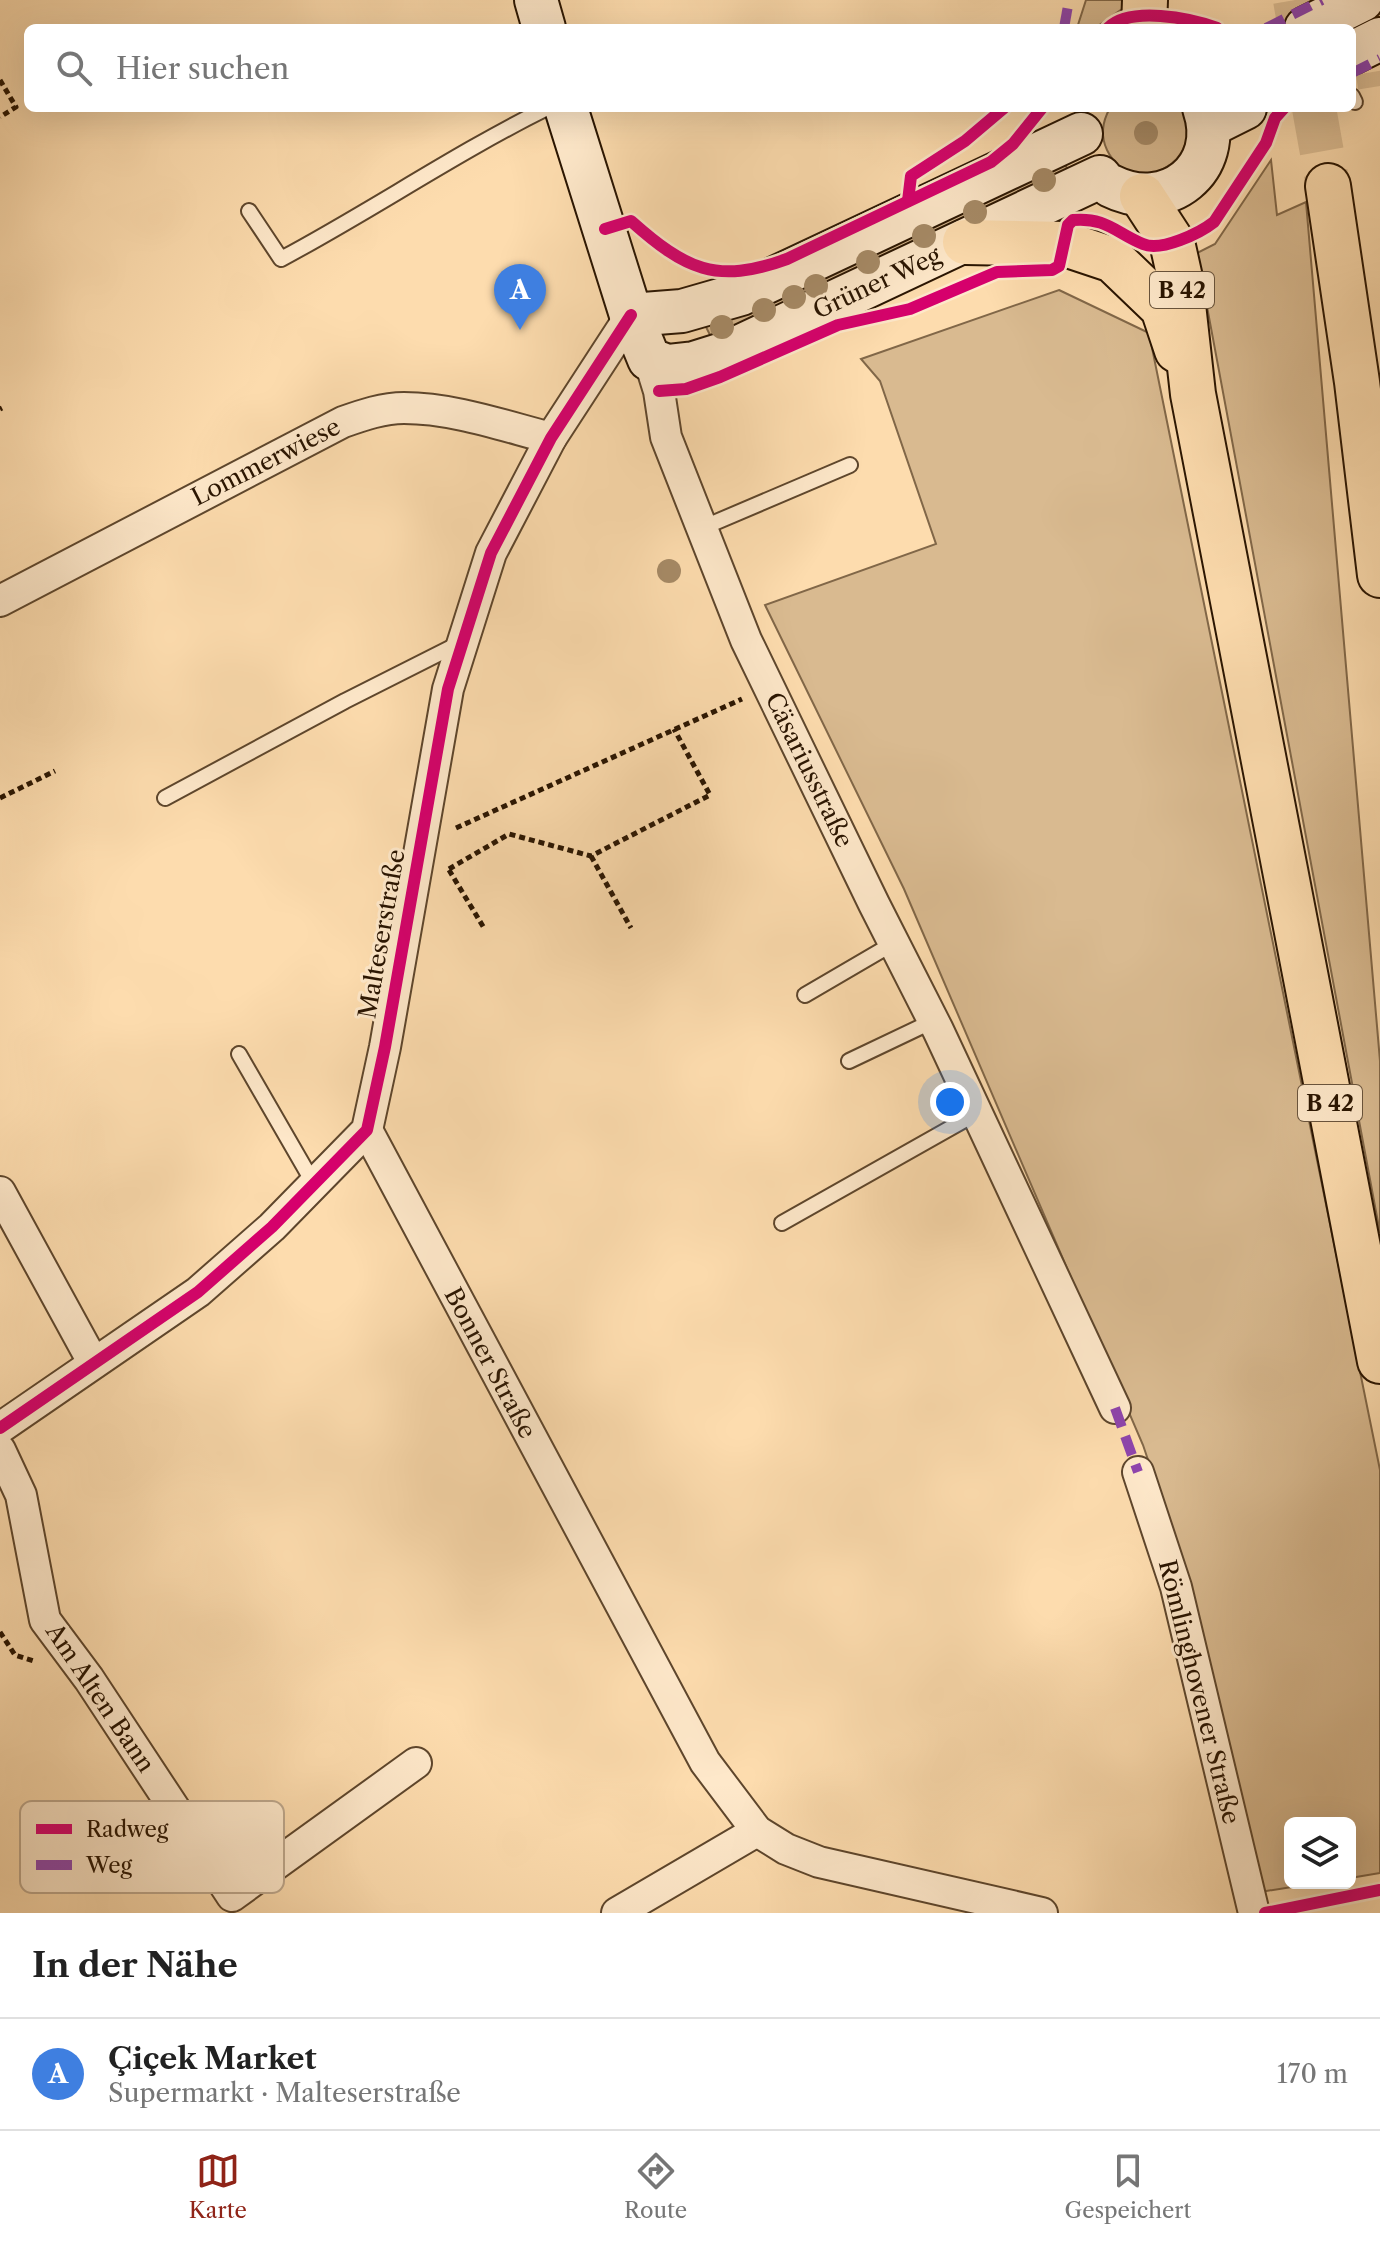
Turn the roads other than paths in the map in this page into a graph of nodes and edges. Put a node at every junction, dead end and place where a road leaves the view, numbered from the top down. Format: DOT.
graph roads {
  1 [pos="536,0"];
  2 [pos="1145,0"];
  3 [pos="1362,0"];
  4 [pos="1308,17"];
  5 [pos="543,24"];
  6 [pos="1144,24"];
  7 [pos="1380,39"];
  8 [pos="1356,51"];
  9 [pos="539,112"];
  10 [pos="567,112"];
  11 [pos="1219,114"];
  12 [pos="1084,121"];
  13 [pos="1100,177"];
  14 [pos="1328,186"];
  15 [pos="1142,196"];
  16 [pos="249,211"];
  17 [pos="965,242"];
  18 [pos="631,315"];
  19 [pos="649,359"];
  20 [pos="1193,394"];
  21 [pos="551,438"];
  22 [pos="850,465"];
  23 [pos="702,528"];
  24 [pos="1380,575"];
  25 [pos="0,601"];
  26 [pos="464,641"];
  27 [pos="165,798"];
  28 [pos="894,943"];
  29 [pos="805,995"];
  30 [pos="933,1021"];
  31 [pos="239,1054"];
  32 [pos="849,1061"];
  33 [pos="977,1113"];
  34 [pos="367,1130"];
  35 [pos="314,1184"];
  36 [pos="0,1192"];
  37 [pos="782,1223"];
  38 [pos="1380,1361"];
  39 [pos="93,1362"];
  40 [pos="1115,1408"];
  41 [pos="0,1428"];
  42 [pos="0,1450"];
  43 [pos="1138,1472"];
  44 [pos="416,1763"];
  45 [pos="169,1801"];
  46 [pos="757,1831"];
  47 [pos="284,1858"];
  48 [pos="617,1913"];
  49 [pos="1042,1913"];
  50 [pos="1254,1913"];
  1 -- 5 [label="main road"];
  2 -- 6 [label="highway"];
  3 -- 4 [label="main road"];
  7 -- 8 [label="main road"];
  9 -- 16 [label="lane"];
  10 -- 18 [label="main road, Cäsariusstraße"];
  11 -- 15 [label="main road"];
  12 -- 13 [label="main road, Grüner Weg"];
  12 -- 18 [label="main road, Grüner Weg"];
  13 -- 15 [label="main road"];
  13 -- 17 [label="main road, Grüner Weg"];
  14 -- 24 [label="highway"];
  15 -- 20 [label="highway, B 42"];
  17 -- 19 [label="main road, Grüner Weg"];
  17 -- 20 [label="highway, B 42"];
  18 -- 19 [label="main road, Cäsariusstraße"];
  18 -- 21 [label="street, Malteserstraße"];
  19 -- 23 [label="street, Cäsariusstraße"];
  20 -- 38 [label="highway, B 42"];
  21 -- 25 [label="street, Lommerwiese"];
  21 -- 26 [label="street, Malteserstraße"];
  22 -- 23 [label="lane"];
  23 -- 28 [label="street, Cäsariusstraße"];
  26 -- 27 [label="lane"];
  26 -- 34 [label="street, Malteserstraße"];
  28 -- 29 [label="lane"];
  28 -- 30 [label="street, Cäsariusstraße"];
  30 -- 32 [label="lane"];
  30 -- 33 [label="street, Cäsariusstraße"];
  31 -- 35 [label="lane"];
  33 -- 37 [label="lane"];
  33 -- 40 [label="street, Cäsariusstraße"];
  34 -- 35 [label="street"];
  34 -- 46 [label="street, Bonner Straße"];
  35 -- 39 [label="street"];
  36 -- 39 [label="street"];
  39 -- 41 [label="street"];
  42 -- 45 [label="street, Am Alten Bann"];
  43 -- 50 [label="street, Römlinghovener Straße"];
  44 -- 47 [label="street, Am Alten Bann"];
  46 -- 48 [label="street"];
  46 -- 49 [label="street"];
}
